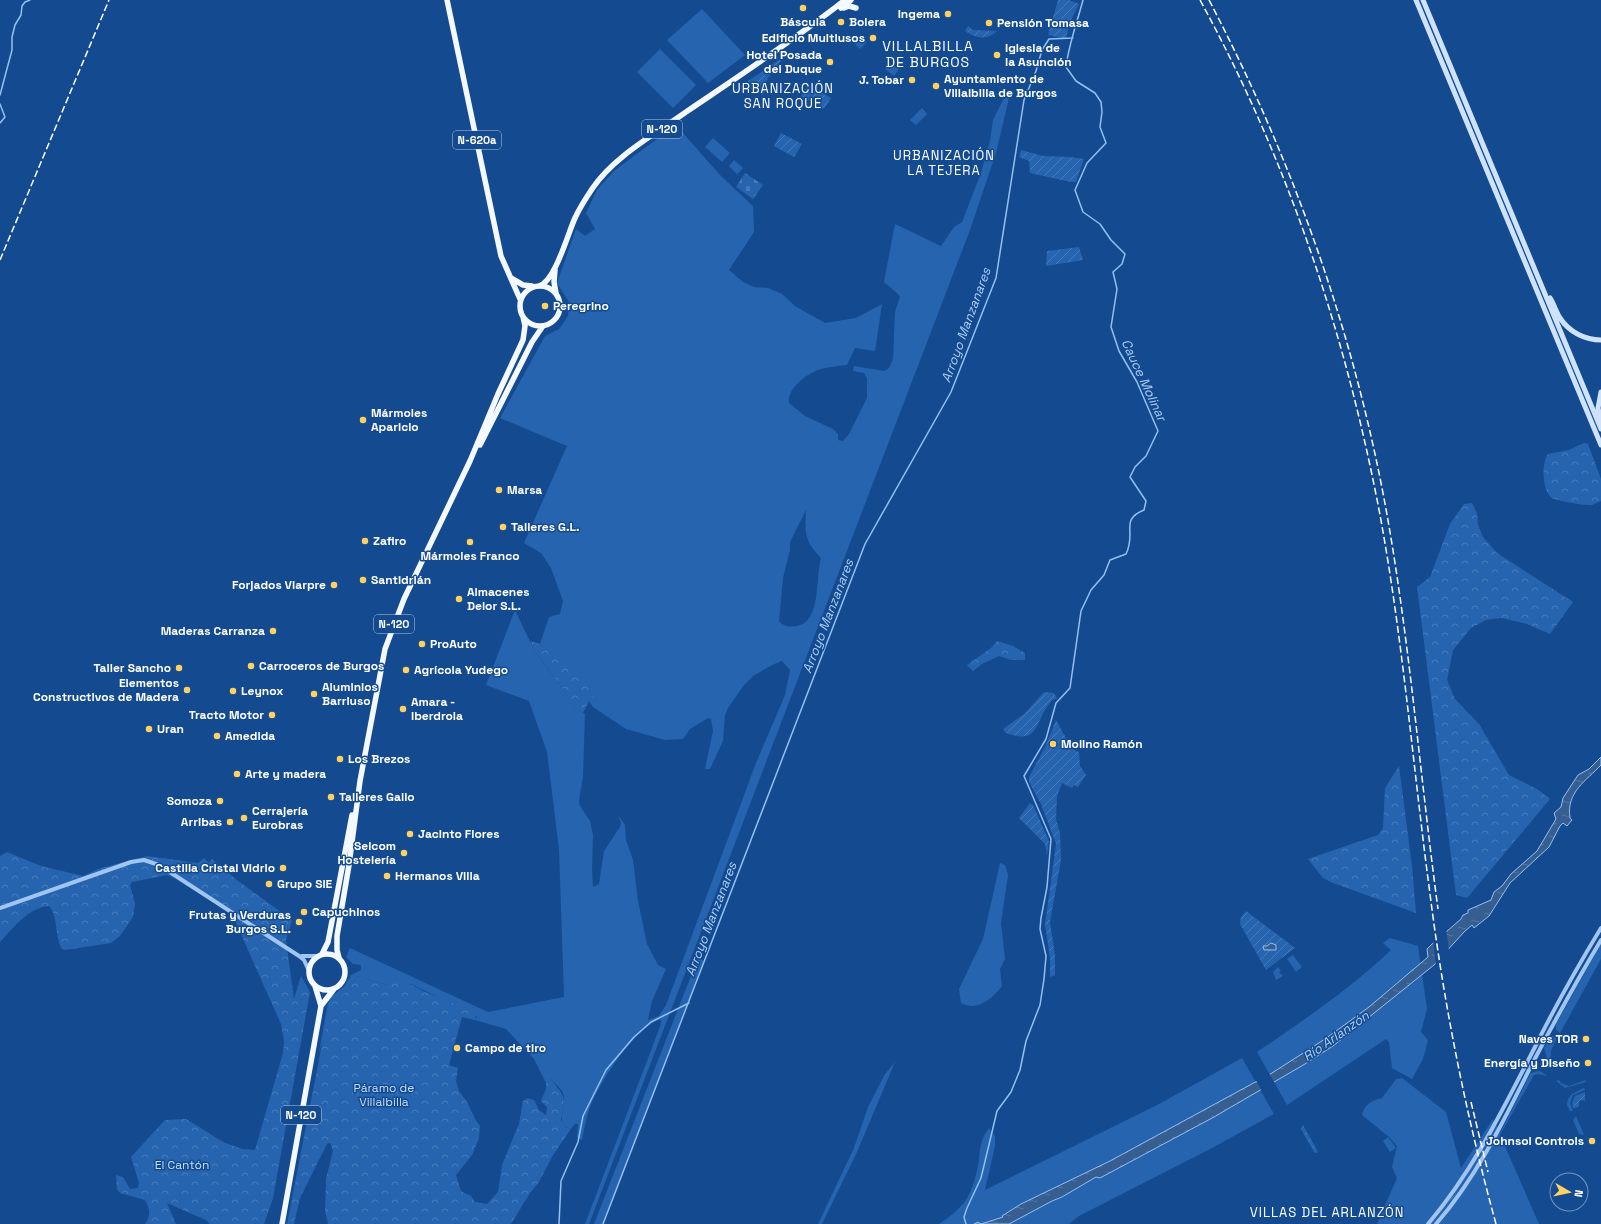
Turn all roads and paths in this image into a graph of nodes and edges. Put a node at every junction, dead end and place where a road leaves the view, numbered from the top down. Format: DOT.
graph roads {
  1 [pos="447,0"];
  2 [pos="849,0"];
  3 [pos="1416,0"];
  4 [pos="1423,0"];
  5 [pos="836,10"];
  6 [pos="555,268"];
  7 [pos="511,278"];
  8 [pos="537,286"];
  9 [pos="1545,291"];
  10 [pos="556,294"];
  11 [pos="520,299"];
  12 [pos="523,317"];
  13 [pos="543,326"];
  14 [pos="1601,340"];
  15 [pos="1601,392"];
  16 [pos="1601,422"];
  17 [pos="1601,429"];
  18 [pos="1601,445"];
  19 [pos="462,477"];
  20 [pos="360,781"];
  21 [pos="0,908"];
  22 [pos="1601,928"];
  23 [pos="1601,940"];
  24 [pos="321,955"];
  25 [pos="299,956"];
  26 [pos="339,958"];
  27 [pos="309,971"];
  28 [pos="315,986"];
  29 [pos="334,989"];
  30 [pos="321,1006"];
  31 [pos="282,1224"];
  32 [pos="1428,1224"];
  33 [pos="1436,1224"];
  1 -- 7 [label="highway, N-620a"];
  2 -- 5 [label="highway, N-120"];
  2 -- 5 [label="highway"];
  3 -- 18 [label="main road"];
  4 -- 9 [label="main road"];
  5 -- 6 [label="highway, N-120"];
  6 -- 8 [label="highway, N-120"];
  6 -- 10 [label="highway, N-120"];
  7 -- 8 [label="highway"];
  7 -- 11 [label="highway, N-620a"];
  8 -- 10 [label="highway"];
  8 -- 11 [label="highway, N-120"];
  9 -- 14 [label="main road"];
  9 -- 17 [label="main road"];
  10 -- 13 [label="highway, N-120"];
  11 -- 12 [label="highway, N-120"];
  12 -- 13 [label="highway"];
  12 -- 19 [label="highway, N-120"];
  13 -- 19 [label="highway, N-120"];
  15 -- 16 [label="main road"];
  19 -- 20 [label="highway, N-120"];
  20 -- 24 [label="highway, N-120"];
  20 -- 26 [label="highway, N-120"];
  21 -- 25 [label="street"];
  22 -- 32 [label="street"];
  23 -- 33 [label="street"];
  24 -- 25 [label="street"];
  24 -- 26 [label="highway"];
  24 -- 27 [label="highway, N-120"];
  25 -- 27 [label="street"];
  26 -- 29 [label="highway, N-120"];
  27 -- 28 [label="highway, N-120"];
  28 -- 29 [label="highway"];
  28 -- 30 [label="highway, N-120"];
  29 -- 30 [label="highway, N-120"];
  30 -- 31 [label="highway, N-120"];
}
